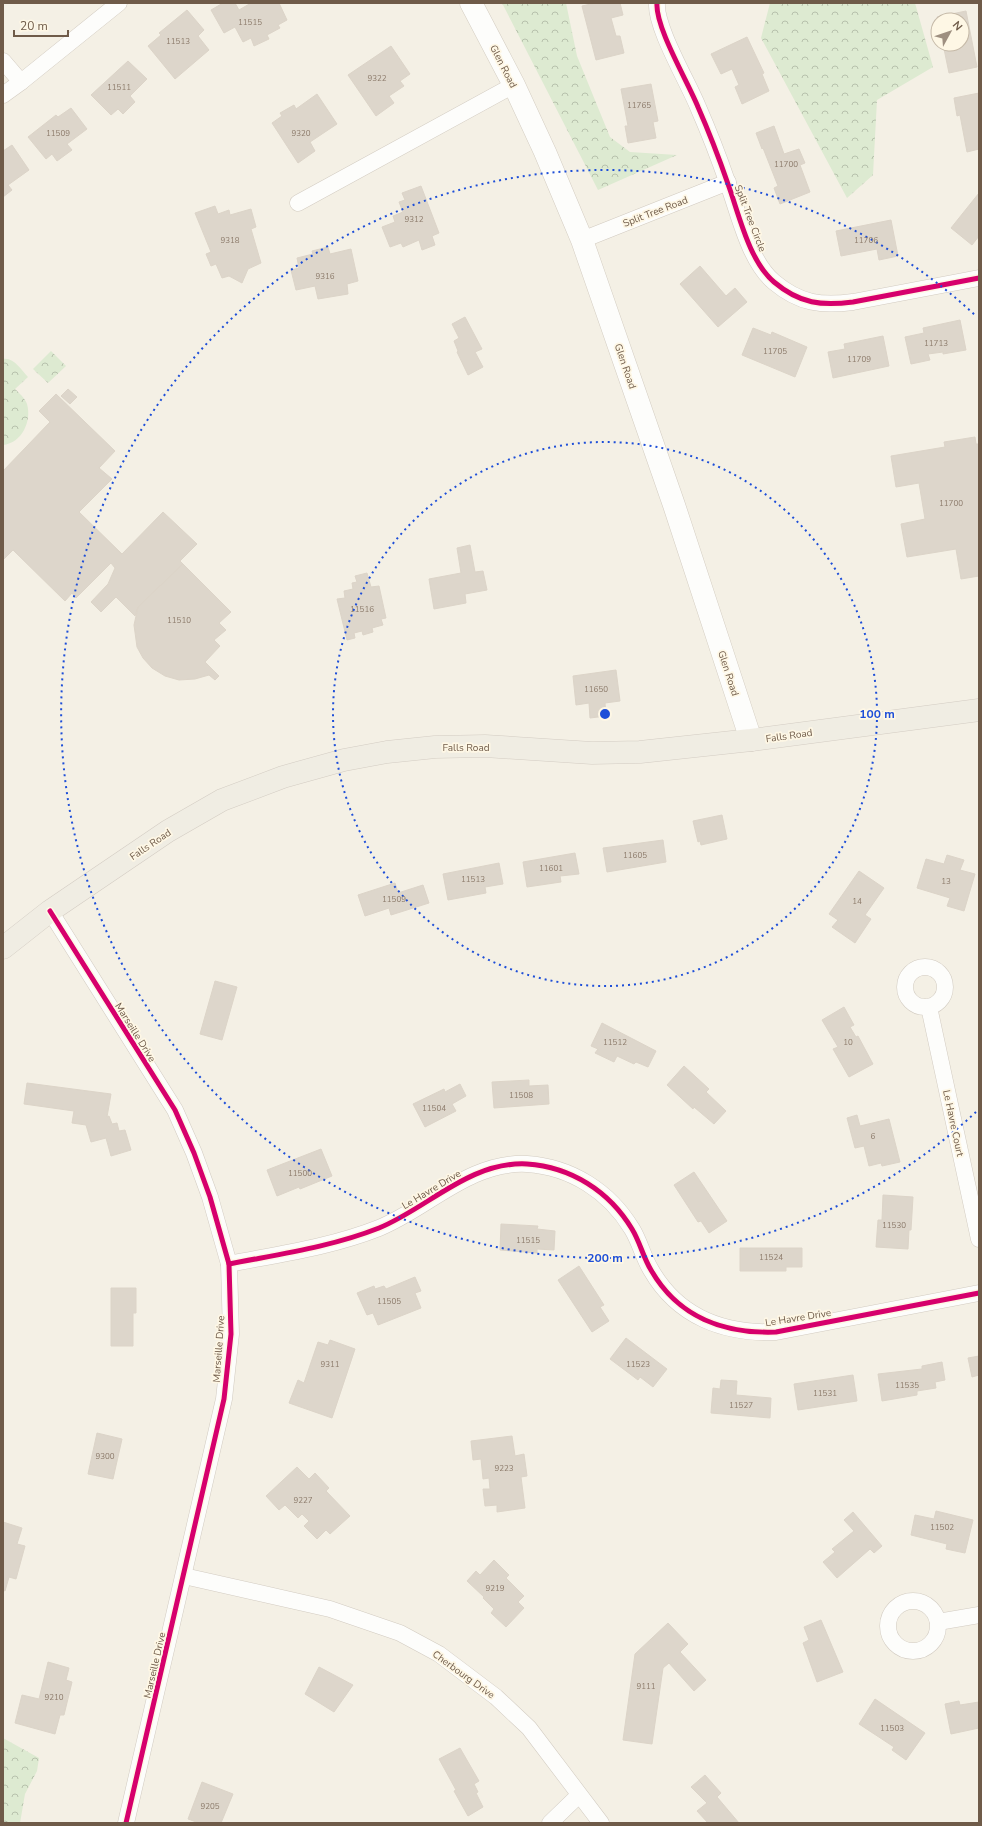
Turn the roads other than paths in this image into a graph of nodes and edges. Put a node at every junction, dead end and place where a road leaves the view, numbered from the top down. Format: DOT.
graph roads {
  1 [pos="119,3"];
  2 [pos="471,3"];
  3 [pos="657,3"];
  4 [pos="3,61"];
  5 [pos="21,82"];
  6 [pos="514,85"];
  7 [pos="3,95"];
  8 [pos="728,182"];
  9 [pos="298,203"];
  10 [pos="582,240"];
  11 [pos="979,278"];
  12 [pos="979,710"];
  13 [pos="751,740"];
  14 [pos="50,911"];
  15 [pos="3,948"];
  16 [pos="929,1007"];
  17 [pos="979,1239"];
  18 [pos="229,1264"];
  19 [pos="979,1293"];
  20 [pos="184,1576"];
  21 [pos="979,1615"];
  22 [pos="938,1622"];
  23 [pos="579,1795"];
  24 [pos="126,1823"];
  25 [pos="550,1823"];
  26 [pos="601,1823"];
  1 -- 5 [label="street"];
  2 -- 6 [label="main road, Glen Road"];
  3 -- 8 [label="street, Split Tree Circle"];
  4 -- 5 [label="street"];
  5 -- 7 [label="street"];
  6 -- 9 [label="street"];
  6 -- 10 [label="main road, Glen Road"];
  8 -- 10 [label="street, Split Tree Road"];
  8 -- 11 [label="street, Split Tree Circle"];
  10 -- 13 [label="main road, Glen Road"];
  12 -- 13 [label="main road, Falls Road"];
  13 -- 14 [label="main road, Falls Road"];
  14 -- 15 [label="main road, Falls Road"];
  14 -- 18 [label="street, Marseille Drive"];
  16 -- 17 [label="street, Le Havre Court"];
  18 -- 19 [label="street, Le Havre Drive"];
  18 -- 20 [label="street, Marseille Drive"];
  20 -- 23 [label="street, Cherbourg Drive"];
  20 -- 24 [label="street, Marseille Drive"];
  21 -- 22 [label="street"];
  23 -- 25 [label="street"];
  23 -- 26 [label="street, Cherbourg Drive"];
}
